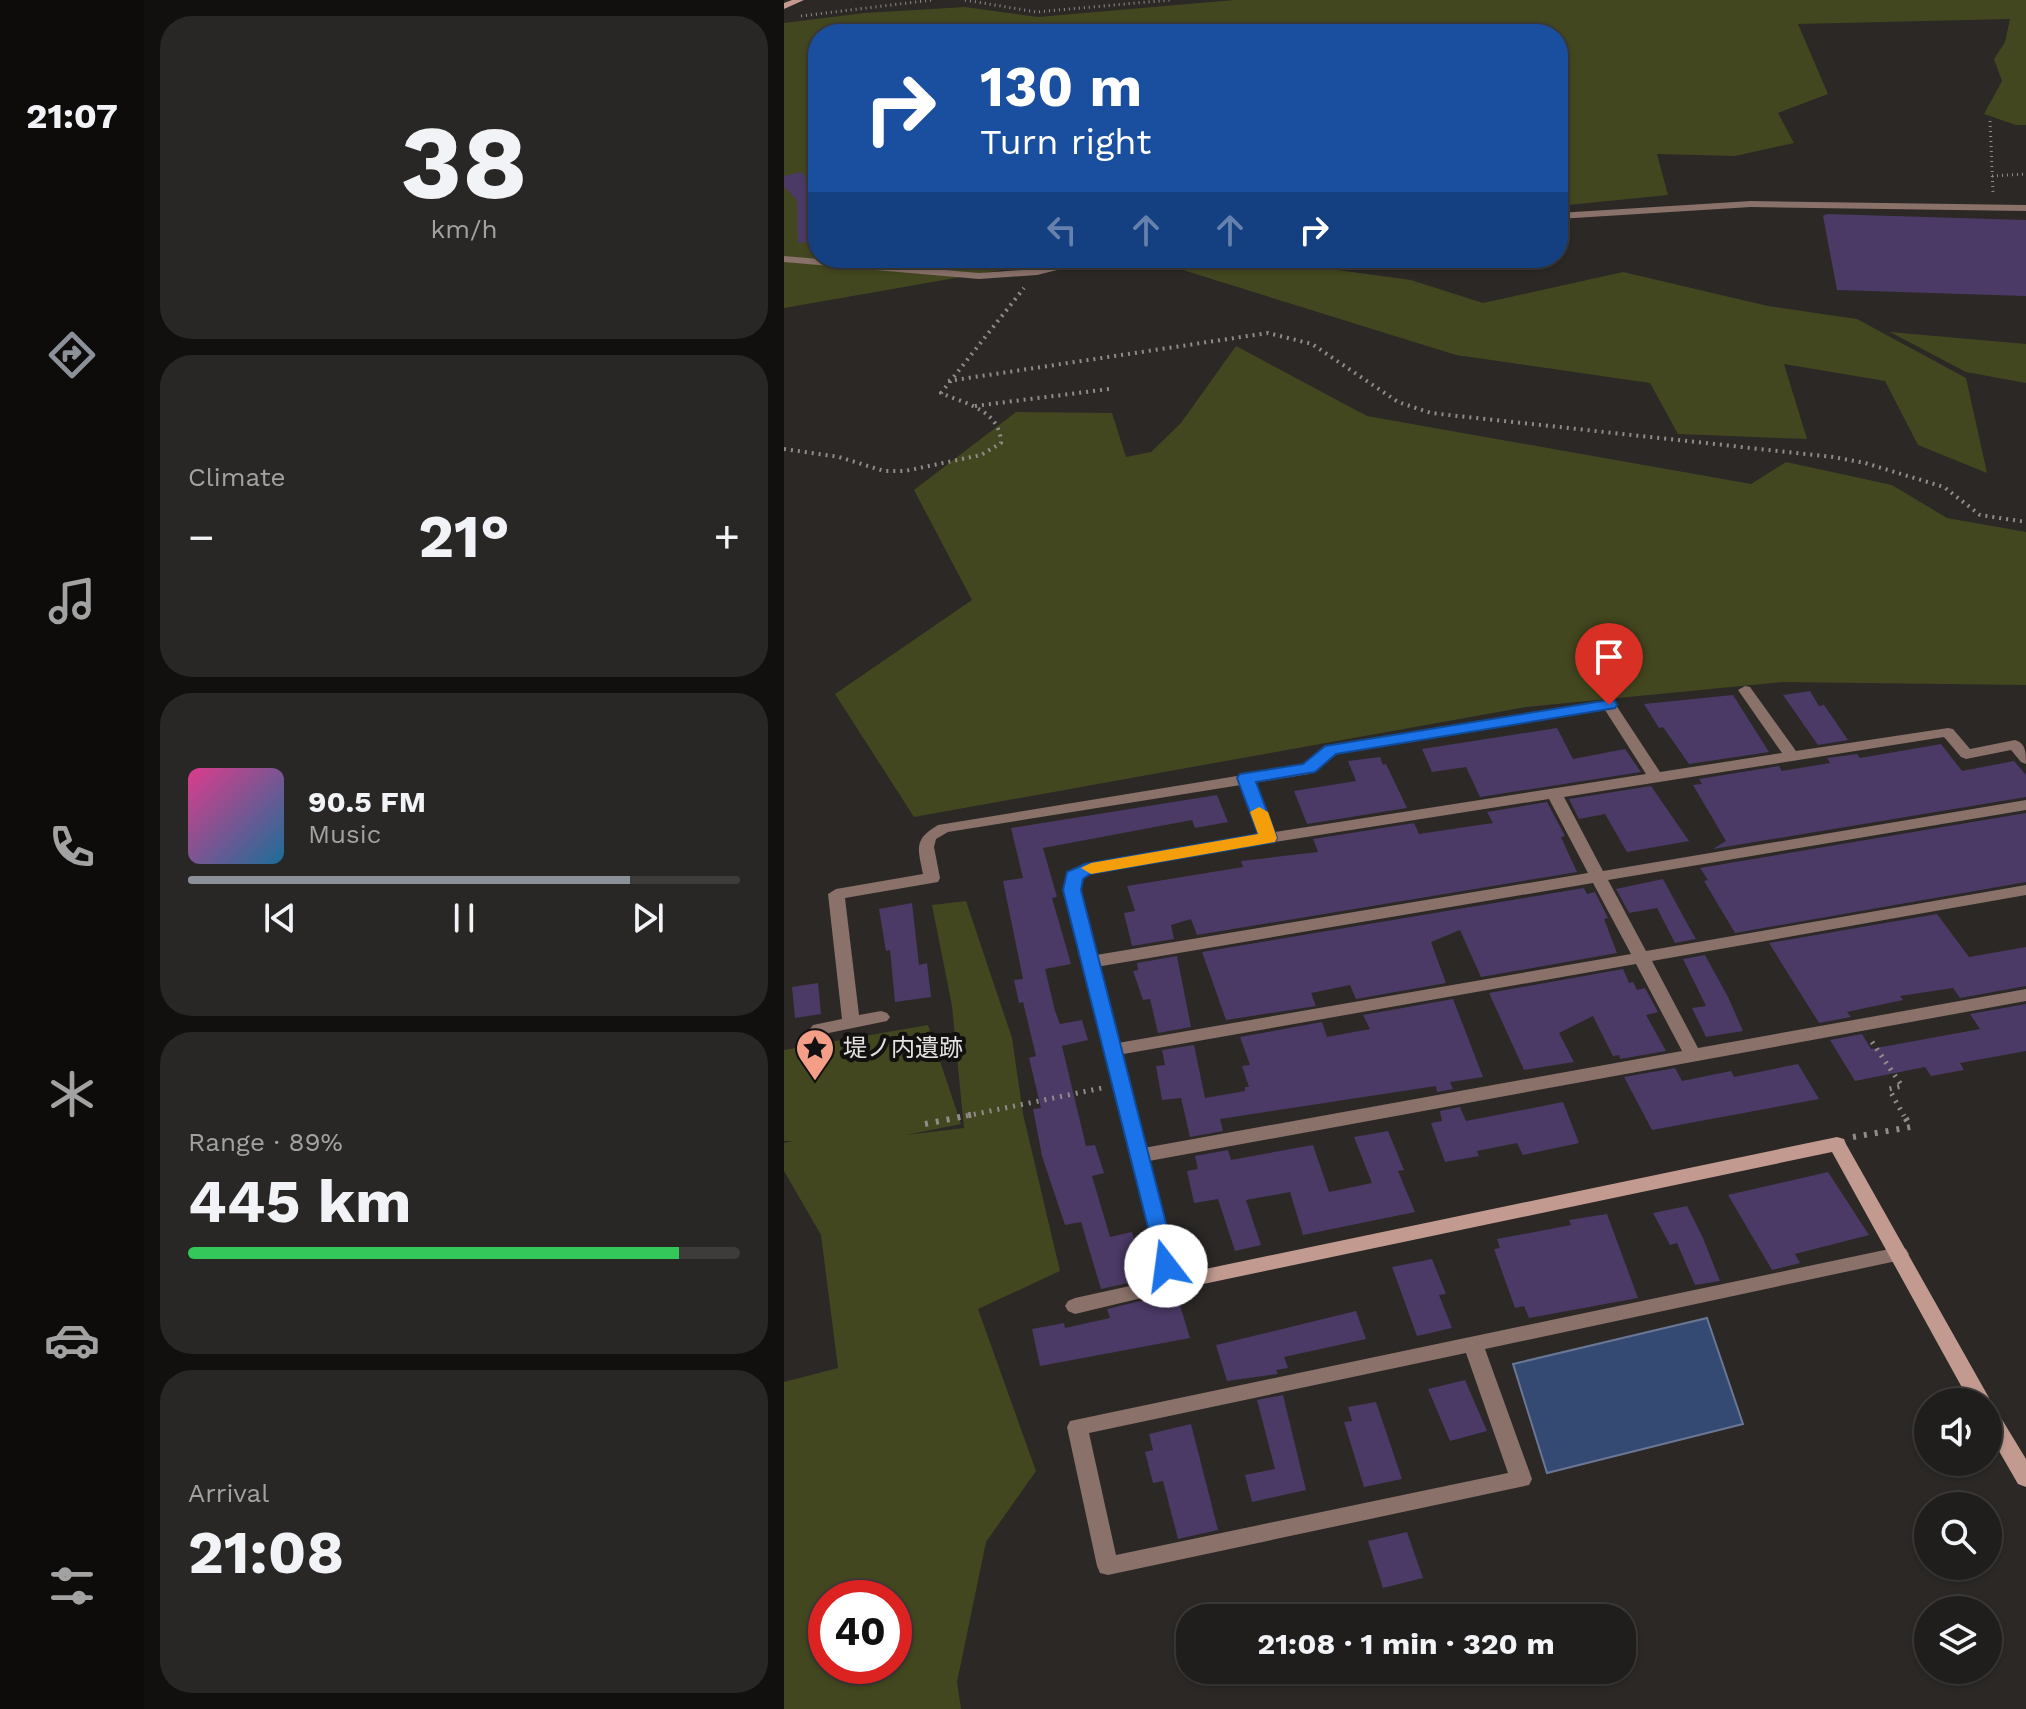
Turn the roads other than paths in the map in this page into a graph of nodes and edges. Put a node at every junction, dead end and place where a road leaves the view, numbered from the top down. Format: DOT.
graph roads {
  1 [pos="800,0"];
  2 [pos="784,6"];
  3 [pos="2026,208"];
  4 [pos="1568,215"];
  5 [pos="784,259"];
  6 [pos="808,261"];
  7 [pos="887,268"];
  8 [pos="1055,268"];
  9 [pos="1745,690"];
  10 [pos="1792,757"];
  11 [pos="2026,759"];
  12 [pos="1246,778"];
  13 [pos="1656,778"];
  14 [pos="1555,795"];
  15 [pos="2026,805"];
  16 [pos="1268,838"];
  17 [pos="1597,876"];
  18 [pos="2026,890"];
  19 [pos="1640,958"];
  20 [pos="1090,962"];
  21 [pos="2026,995"];
  22 [pos="881,1017"];
  23 [pos="851,1023"];
  24 [pos="819,1029"];
  25 [pos="1112,1050"];
  26 [pos="1693,1055"];
  27 [pos="1138,1156"];
  28 [pos="1899,1254"];
  29 [pos="1189,1280"];
  30 [pos="1075,1306"];
  31 [pos="1473,1344"];
  32 [pos="1973,1388"];
  33 [pos="2002,1438"];
  34 [pos="2026,1478"];
  1 -- 2 [label="street"];
  3 -- 4 [label="street"];
  5 -- 6 [label="street"];
  7 -- 8 [label="street"];
  9 -- 10 [label="street"];
  10 -- 11 [label="street"];
  10 -- 13 [label="street"];
  12 -- 13 [label="street"];
  12 -- 16 [label="street"];
  12 -- 23 [label="street"];
  13 -- 14 [label="street"];
  14 -- 16 [label="street"];
  14 -- 17 [label="street"];
  15 -- 17 [label="street"];
  16 -- 20 [label="street"];
  17 -- 19 [label="street"];
  17 -- 20 [label="street"];
  18 -- 19 [label="street"];
  19 -- 25 [label="street"];
  19 -- 26 [label="street"];
  20 -- 25 [label="street"];
  21 -- 26 [label="street"];
  22 -- 23 [label="street"];
  23 -- 24 [label="street"];
  25 -- 27 [label="street"];
  26 -- 27 [label="street"];
  27 -- 29 [label="street"];
  28 -- 29 [label="street"];
  28 -- 31 [label="street"];
  28 -- 32 [label="street"];
  29 -- 30 [label="street"];
  31 -- 31 [label="street"];
  33 -- 34 [label="street"];
}
